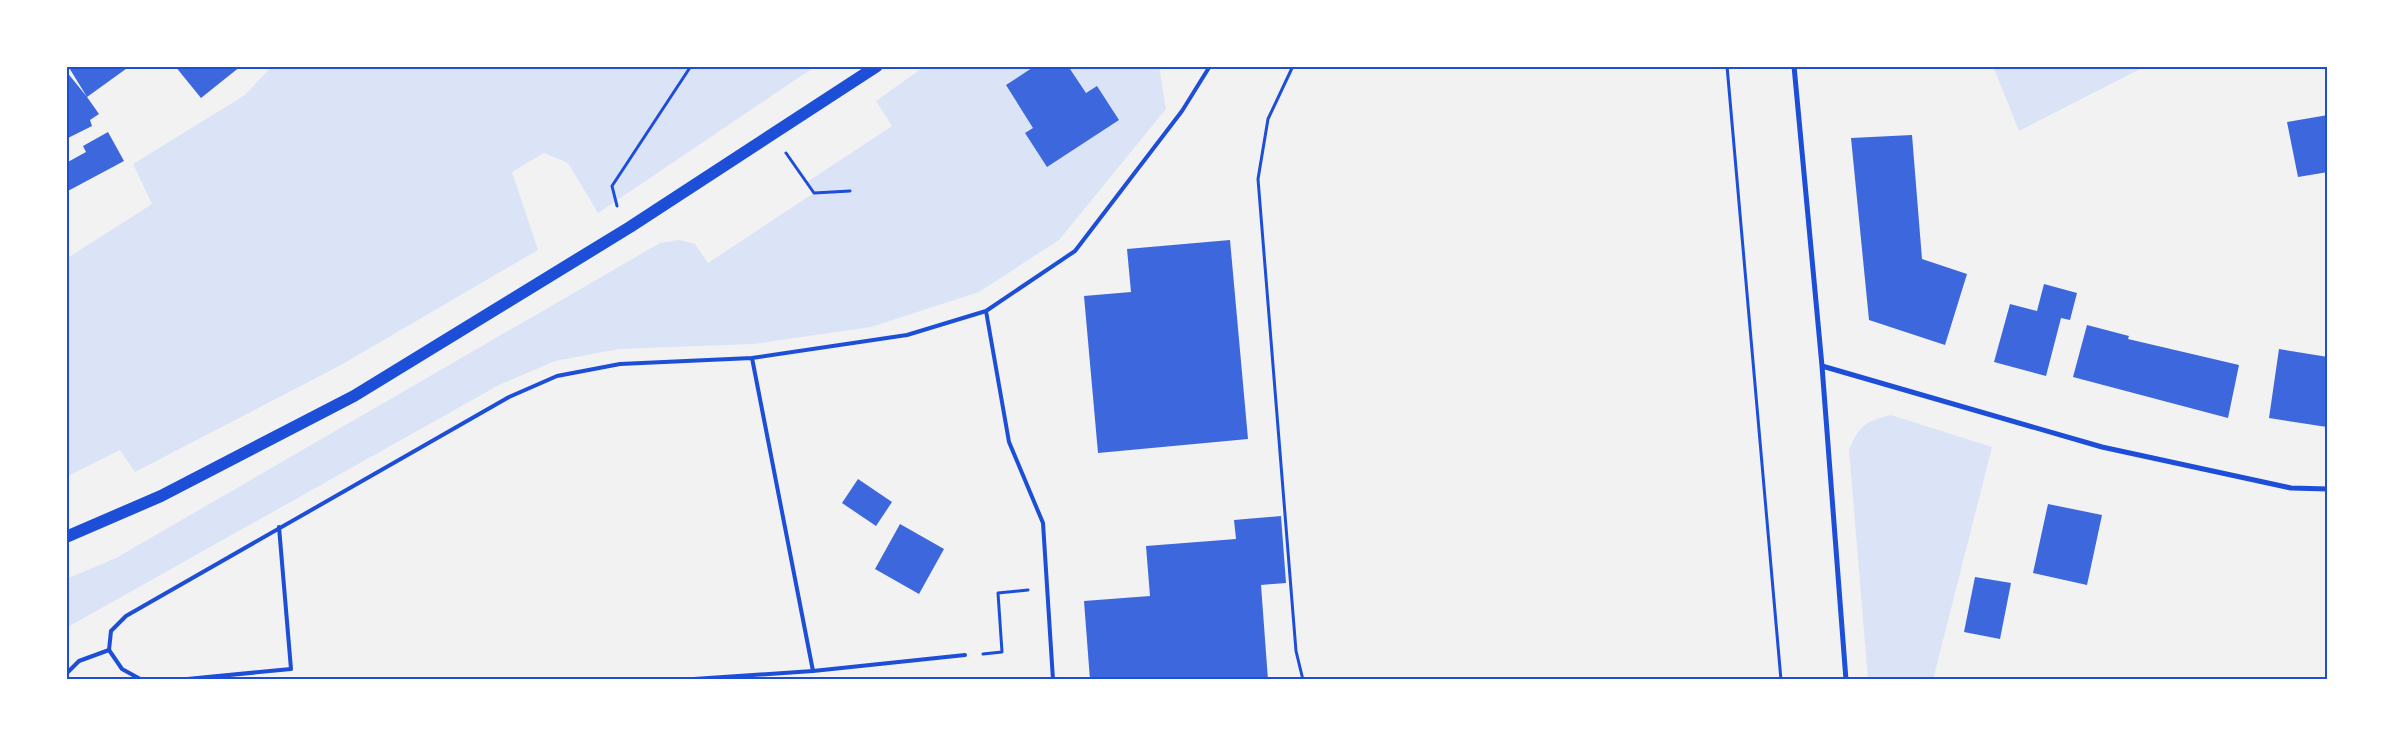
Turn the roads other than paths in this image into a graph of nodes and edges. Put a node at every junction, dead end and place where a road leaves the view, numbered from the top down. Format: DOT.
graph roads {
  1 [pos="877,66"];
  2 [pos="1202,66"];
  3 [pos="1794,66"];
  4 [pos="1210,67"];
  5 [pos="986,311"];
  6 [pos="752,358"];
  7 [pos="1822,366"];
  8 [pos="2328,489"];
  9 [pos="279,526"];
  10 [pos="66,537"];
  11 [pos="109,650"];
  12 [pos="964,655"];
  13 [pos="813,671"];
  14 [pos="66,674"];
  15 [pos="215,678"];
  16 [pos="142,680"];
  17 [pos="177,680"];
  18 [pos="680,680"];
  19 [pos="1053,680"];
  20 [pos="1846,680"];
  1 -- 10 [label="main road"];
  2 -- 4 [label="lane"];
  3 -- 7 [label="street"];
  4 -- 5 [label="lane"];
  5 -- 6 [label="lane"];
  5 -- 19 [label="lane"];
  6 -- 9 [label="lane"];
  6 -- 13 [label="lane"];
  7 -- 8 [label="street"];
  7 -- 20 [label="street"];
  9 -- 11 [label="lane"];
  9 -- 15 [label="lane"];
  11 -- 14 [label="lane"];
  11 -- 16 [label="lane"];
  12 -- 13 [label="lane"];
  13 -- 18 [label="lane"];
  15 -- 17 [label="lane"];
}
